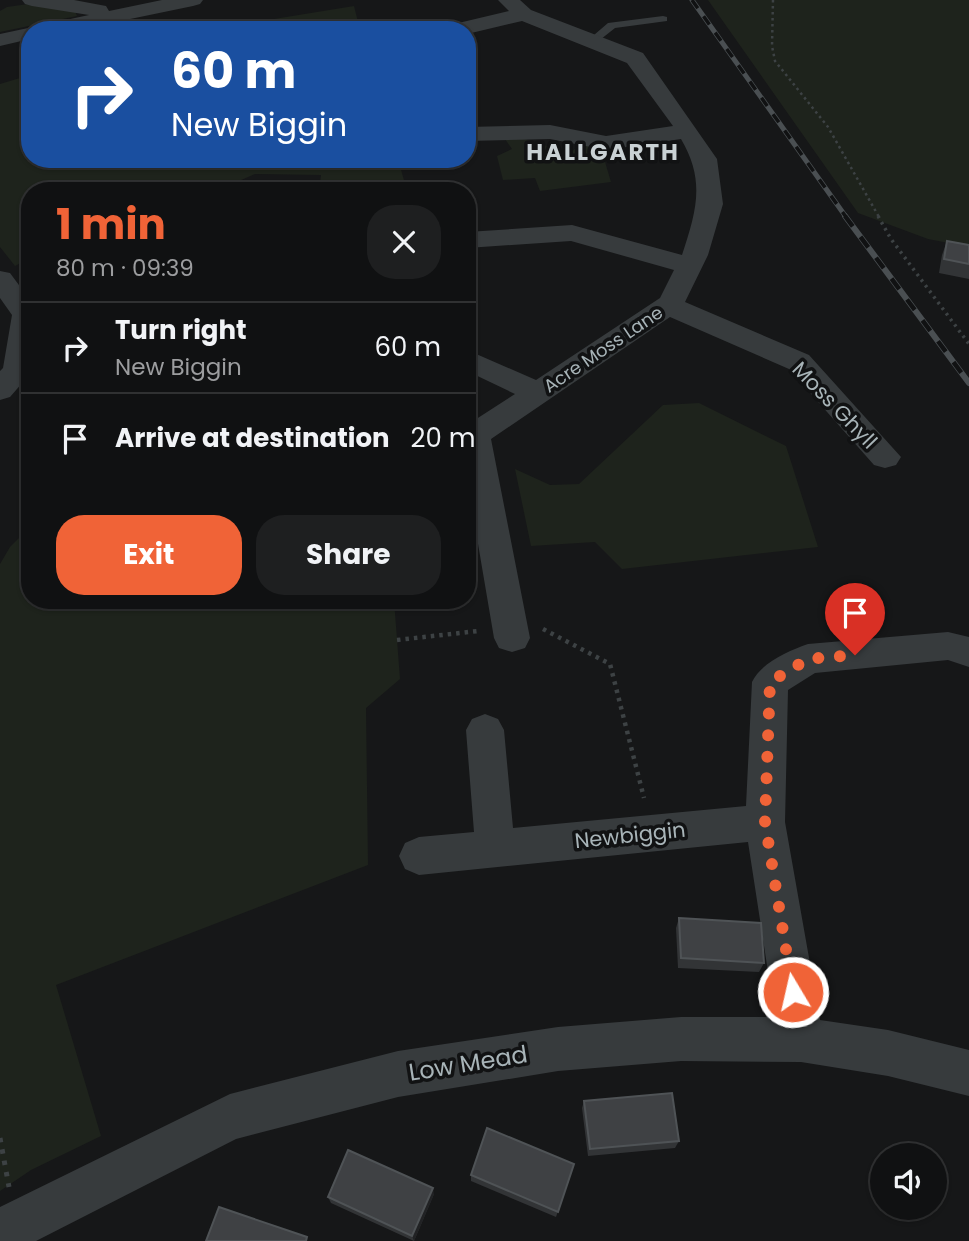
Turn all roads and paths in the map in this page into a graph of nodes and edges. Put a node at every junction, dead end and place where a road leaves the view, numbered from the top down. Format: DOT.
graph roads {
  1 [pos="32,0"];
  2 [pos="193,0"];
  3 [pos="773,0"];
  4 [pos="516,7"];
  5 [pos="130,11"];
  6 [pos="663,19"];
  7 [pos="85,21"];
  8 [pos="476,23"];
  9 [pos="21,35"];
  10 [pos="0,40"];
  11 [pos="592,41"];
  12 [pos="688,131"];
  13 [pos="476,134"];
  14 [pos="476,239"];
  15 [pos="689,266"];
  16 [pos="2,283"];
  17 [pos="667,305"];
  18 [pos="21,306"];
  19 [pos="969,344"];
  20 [pos="21,348"];
  21 [pos="476,363"];
  22 [pos="15,378"];
  23 [pos="538,393"];
  24 [pos="476,432"];
  25 [pos="885,457"];
  26 [pos="476,459"];
  27 [pos="510,626"];
  28 [pos="397,640"];
  29 [pos="969,652"];
  30 [pos="485,730"];
  31 [pos="655,799"];
  32 [pos="765,822"];
  33 [pos="495,849"];
  34 [pos="419,856"];
  35 [pos="801,1040"];
  36 [pos="969,1073"];
  37 [pos="0,1138"];
  38 [pos="8,1233"];
  1 -- 5 [label="street"];
  2 -- 5 [label="street"];
  3 -- 19 [label="path"];
  4 -- 8 [label="street"];
  4 -- 11 [label="street, Acre Moss Lane"];
  5 -- 7 [label="street"];
  6 -- 11 [label="lane"];
  9 -- 10 [label="street"];
  11 -- 12 [label="street, Acre Moss Lane"];
  12 -- 13 [label="street"];
  12 -- 15 [label="street, Acre Moss Lane"];
  14 -- 15 [label="street"];
  15 -- 17 [label="street, Acre Moss Lane"];
  16 -- 18 [label="street"];
  17 -- 23 [label="street, Acre Moss Lane"];
  17 -- 25 [label="street, Moss Ghyll"];
  20 -- 22 [label="street"];
  21 -- 23 [label="street"];
  23 -- 24 [label="street, Acre Moss Lane"];
  26 -- 27 [label="street"];
  27 -- 28 [label="path"];
  27 -- 31 [label="path"];
  29 -- 32 [label="street"];
  30 -- 33 [label="street"];
  32 -- 33 [label="street, Newbiggin"];
  32 -- 35 [label="street"];
  33 -- 34 [label="street, Newbiggin"];
  35 -- 36 [label="street, Low Mead"];
  35 -- 38 [label="street, Low Mead"];
  37 -- 38 [label="path"];
}
